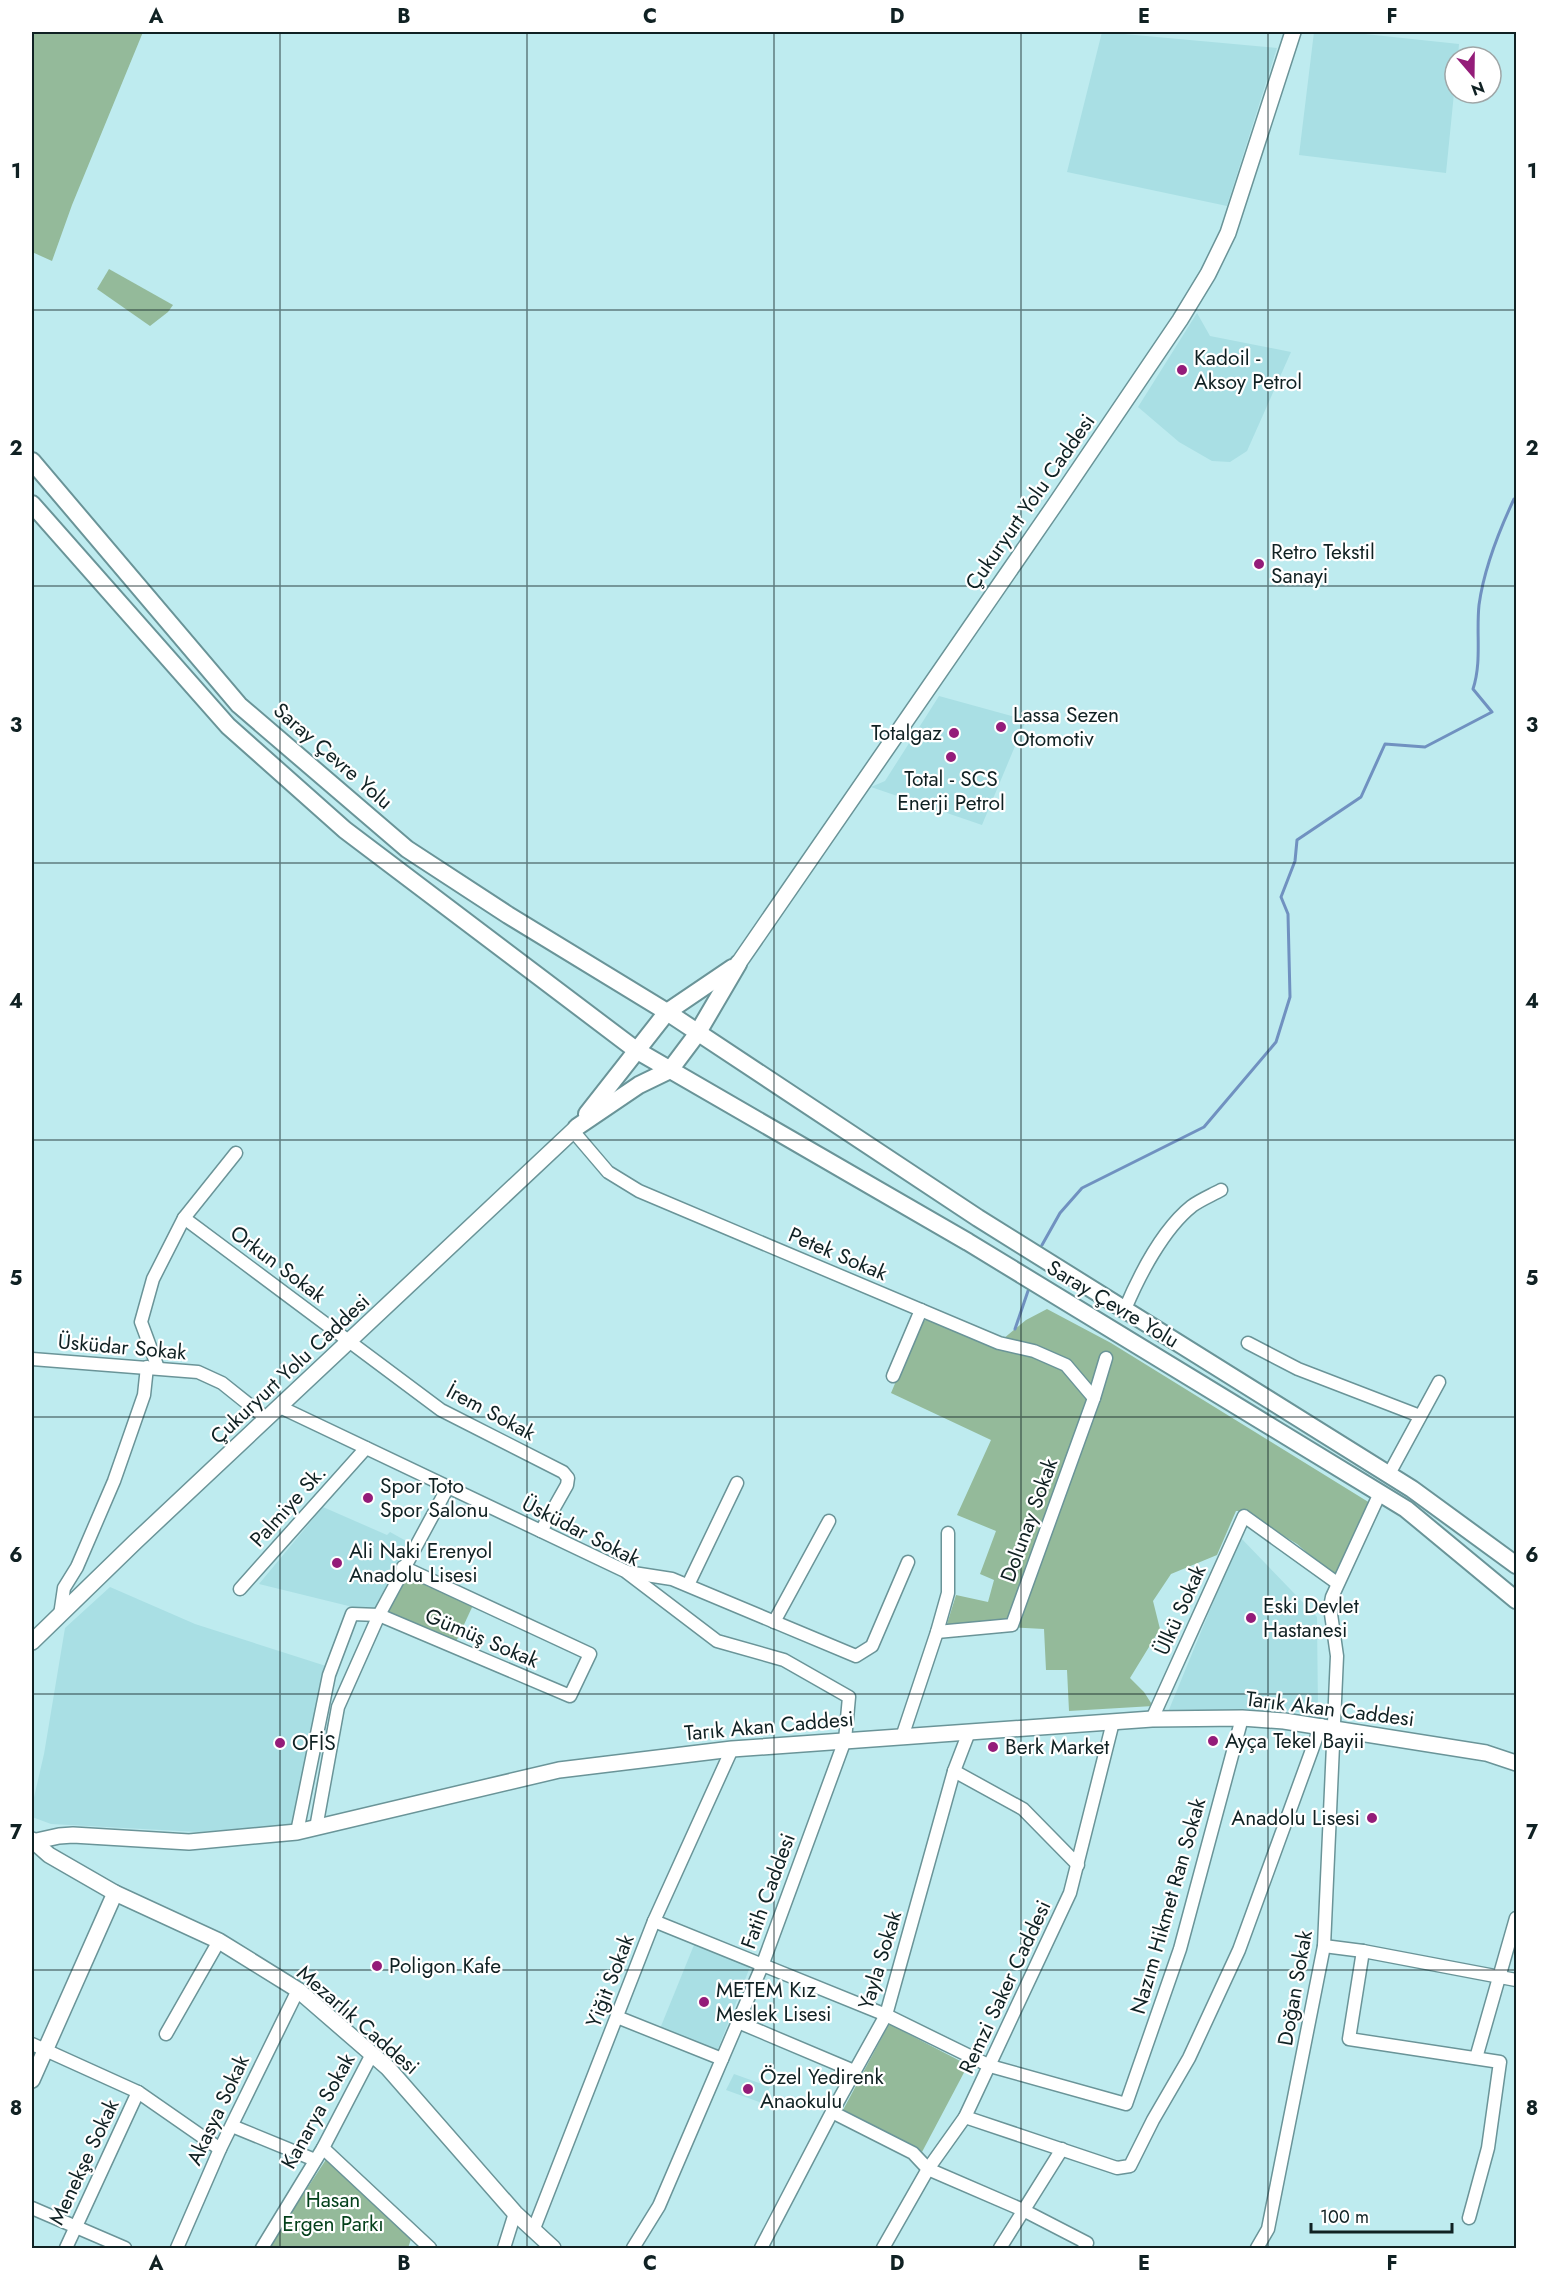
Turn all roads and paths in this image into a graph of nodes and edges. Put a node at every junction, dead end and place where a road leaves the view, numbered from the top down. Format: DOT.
graph roads {
  1 [pos="1293,32"];
  2 [pos="32,461"];
  3 [pos="32,504"];
  4 [pos="738,964"];
  5 [pos="667,1012"];
  6 [pos="697,1034"];
  7 [pos="636,1050"];
  8 [pos="670,1070"];
  9 [pos="575,1129"];
  10 [pos="236,1154"];
  11 [pos="1221,1190"];
  12 [pos="184,1218"];
  13 [pos="1125,1309"];
  14 [pos="921,1310"];
  15 [pos="350,1342"];
  16 [pos="1248,1343"];
  17 [pos="1106,1358"];
  18 [pos="32,1359"];
  19 [pos="153,1368"];
  20 [pos="893,1376"];
  21 [pos="1439,1382"];
  22 [pos="1094,1398"];
  23 [pos="280,1407"];
  24 [pos="1420,1416"];
  25 [pos="267,1419"];
  26 [pos="366,1448"];
  27 [pos="1389,1474"];
  28 [pos="737,1483"];
  29 [pos="448,1487"];
  30 [pos="1380,1492"];
  31 [pos="829,1521"];
  32 [pos="541,1531"];
  33 [pos="948,1533"];
  34 [pos="908,1562"];
  35 [pos="1516,1564"];
  36 [pos="403,1567"];
  37 [pos="625,1572"];
  38 [pos="1337,1584"];
  39 [pos="688,1586"];
  40 [pos="240,1589"];
  41 [pos="1516,1600"];
  42 [pos="60,1615"];
  43 [pos="379,1615"];
  44 [pos="774,1622"];
  45 [pos="938,1632"];
  46 [pos="32,1642"];
  47 [pos="331,1668"];
  48 [pos="351,1675"];
  49 [pos="1242,1718"];
  50 [pos="1152,1719"];
  51 [pos="1113,1722"];
  52 [pos="1328,1726"];
  53 [pos="969,1731"];
  54 [pos="902,1737"];
  55 [pos="844,1740"];
  56 [pos="732,1749"];
  57 [pos="1516,1763"];
  58 [pos="954,1771"];
  59 [pos="316,1828"];
  60 [pos="297,1832"];
  61 [pos="33,1842"];
  62 [pos="1078,1865"];
  63 [pos="115,1893"];
  64 [pos="1516,1918"];
  65 [pos="654,1921"];
  66 [pos="219,1941"];
  67 [pos="1324,1946"];
  68 [pos="1363,1951"];
  69 [pos="762,1966"];
  70 [pos="1498,1978"];
  71 [pos="1516,1980"];
  72 [pos="298,1990"];
  73 [pos="886,2016"];
  74 [pos="617,2018"];
  75 [pos="738,2022"];
  76 [pos="166,2034"];
  77 [pos="38,2047"];
  78 [pos="372,2054"];
  79 [pos="1476,2058"];
  80 [pos="722,2060"];
  81 [pos="990,2066"];
  82 [pos="854,2071"];
  83 [pos="32,2080"];
  84 [pos="138,2091"];
  85 [pos="832,2112"];
  86 [pos="965,2117"];
  87 [pos="232,2126"];
  88 [pos="323,2148"];
  89 [pos="220,2149"];
  90 [pos="1062,2150"];
  91 [pos="315,2160"];
  92 [pos="928,2169"];
  93 [pos="32,2208"];
  94 [pos="1023,2210"];
  95 [pos="515,2213"];
  96 [pos="1469,2218"];
  97 [pos="76,2226"];
  98 [pos="533,2231"];
  99 [pos="416,2242"];
  100 [pos="1085,2246"];
  101 [pos="66,2248"];
  102 [pos="125,2248"];
  103 [pos="177,2248"];
  104 [pos="262,2248"];
  105 [pos="430,2248"];
  106 [pos="504,2248"];
  107 [pos="553,2248"];
  108 [pos="633,2248"];
  109 [pos="761,2248"];
  110 [pos="883,2248"];
  111 [pos="1000,2248"];
  112 [pos="1257,2248"];
  1 -- 4 [label="main road, Çukuryurt Yolu Caddesi"];
  2 -- 5 [label="highway, Saray Çevre Yolu"];
  3 -- 7 [label="highway"];
  4 -- 5 [label="highway"];
  4 -- 6 [label="highway"];
  5 -- 6 [label="highway, Saray Çevre Yolu"];
  5 -- 7 [label="highway"];
  6 -- 8 [label="highway"];
  6 -- 13 [label="highway, Saray Çevre Yolu"];
  7 -- 8 [label="highway, Saray Çevre Yolu"];
  7 -- 9 [label="highway"];
  8 -- 9 [label="highway"];
  8 -- 30 [label="highway, Saray Çevre Yolu"];
  9 -- 14 [label="street, Petek Sokak"];
  9 -- 15 [label="main road, Çukuryurt Yolu Caddesi"];
  10 -- 12 [label="street"];
  11 -- 13 [label="street"];
  12 -- 15 [label="street, Orkun Sokak"];
  12 -- 19 [label="street"];
  13 -- 27 [label="highway, Saray Çevre Yolu"];
  14 -- 20 [label="street"];
  14 -- 22 [label="street, Petek Sokak"];
  15 -- 23 [label="main road, Çukuryurt Yolu Caddesi"];
  15 -- 32 [label="street, İrem Sokak"];
  16 -- 24 [label="street"];
  17 -- 22 [label="street, Dolunay Sokak"];
  18 -- 19 [label="street, Üsküdar Sokak"];
  19 -- 25 [label="street, Üsküdar Sokak"];
  19 -- 42 [label="street"];
  21 -- 24 [label="street"];
  22 -- 45 [label="street, Dolunay Sokak"];
  23 -- 25 [label="main road, Çukuryurt Yolu Caddesi"];
  23 -- 26 [label="street, Üsküdar Sokak"];
  24 -- 27 [label="street"];
  25 -- 42 [label="main road, Çukuryurt Yolu Caddesi"];
  26 -- 29 [label="street, Üsküdar Sokak"];
  26 -- 40 [label="street, Palmiye Sk."];
  27 -- 35 [label="highway, Saray Çevre Yolu"];
  28 -- 39 [label="street"];
  29 -- 32 [label="street, Üsküdar Sokak"];
  29 -- 36 [label="street"];
  30 -- 38 [label="street, Doğan Sokak"];
  30 -- 41 [label="highway, Saray Çevre Yolu"];
  31 -- 44 [label="street"];
  32 -- 37 [label="street, Üsküdar Sokak"];
  33 -- 45 [label="street"];
  34 -- 44 [label="street"];
  36 -- 43 [label="street"];
  36 -- 43 [label="street, Gümüş Sokak"];
  37 -- 39 [label="street"];
  37 -- 55 [label="street, Üsküdar Sokak"];
  38 -- 50 [label="street, Ülkü Sokak"];
  38 -- 52 [label="street, Doğan Sokak"];
  39 -- 44 [label="street"];
  42 -- 46 [label="main road, Çukuryurt Yolu Caddesi"];
  43 -- 47 [label="street"];
  43 -- 48 [label="street"];
  45 -- 54 [label="street"];
  47 -- 48 [label="street"];
  47 -- 60 [label="street"];
  48 -- 59 [label="street"];
  49 -- 50 [label="main road, Tarık Akan Caddesi"];
  49 -- 52 [label="main road, Tarık Akan Caddesi"];
  49 -- 81 [label="street, Nazım Hikmet Ran Sokak"];
  50 -- 51 [label="main road, Tarık Akan Caddesi"];
  51 -- 53 [label="main road, Tarık Akan Caddesi"];
  51 -- 62 [label="street, Remzi Saker Caddesi"];
  52 -- 57 [label="main road, Tarık Akan Caddesi"];
  52 -- 67 [label="street, Doğan Sokak"];
  52 -- 90 [label="street"];
  53 -- 54 [label="main road, Tarık Akan Caddesi"];
  53 -- 58 [label="street, Yayla Sokak"];
  54 -- 55 [label="main road, Tarık Akan Caddesi"];
  55 -- 56 [label="main road, Tarık Akan Caddesi"];
  55 -- 69 [label="street, Fatih Caddesi"];
  56 -- 59 [label="main road, Tarık Akan Caddesi"];
  56 -- 65 [label="street, Yiğit Sokak"];
  58 -- 62 [label="street"];
  58 -- 73 [label="street, Yayla Sokak"];
  59 -- 60 [label="main road, Tarık Akan Caddesi"];
  60 -- 61 [label="main road, Tarık Akan Caddesi"];
  61 -- 63 [label="main road, Mezarlık Caddesi"];
  62 -- 81 [label="street, Remzi Saker Caddesi"];
  63 -- 66 [label="main road, Mezarlık Caddesi"];
  63 -- 77 [label="main road"];
  64 -- 70 [label="street"];
  65 -- 69 [label="street"];
  65 -- 74 [label="street, Yiğit Sokak"];
  66 -- 72 [label="main road, Mezarlık Caddesi"];
  66 -- 76 [label="street"];
  67 -- 68 [label="street"];
  67 -- 112 [label="street, Doğan Sokak"];
  68 -- 70 [label="street"];
  68 -- 79 [label="street"];
  69 -- 73 [label="street"];
  69 -- 75 [label="street, Fatih Caddesi"];
  70 -- 71 [label="street"];
  70 -- 79 [label="street"];
  72 -- 78 [label="main road, Mezarlık Caddesi"];
  72 -- 87 [label="street, Akasya Sokak"];
  73 -- 81 [label="street"];
  73 -- 82 [label="street, Yayla Sokak"];
  74 -- 80 [label="street"];
  74 -- 98 [label="street, Yiğit Sokak"];
  75 -- 80 [label="street, Fatih Caddesi"];
  75 -- 82 [label="street"];
  77 -- 83 [label="main road"];
  77 -- 84 [label="street"];
  78 -- 88 [label="street, Kanarya Sokak"];
  78 -- 95 [label="main road, Mezarlık Caddesi"];
  79 -- 96 [label="street"];
  80 -- 108 [label="street, Fatih Caddesi"];
  81 -- 86 [label="street, Remzi Saker Caddesi"];
  82 -- 85 [label="street, Yayla Sokak"];
  84 -- 89 [label="street"];
  84 -- 97 [label="street, Menekşe Sokak"];
  85 -- 92 [label="street"];
  85 -- 109 [label="street, Yayla Sokak"];
  86 -- 90 [label="street"];
  86 -- 92 [label="street, Remzi Saker Caddesi"];
  87 -- 89 [label="street, Akasya Sokak"];
  87 -- 91 [label="street"];
  88 -- 91 [label="street, Kanarya Sokak"];
  88 -- 99 [label="street"];
  89 -- 103 [label="street, Akasya Sokak"];
  90 -- 94 [label="street"];
  91 -- 104 [label="street, Kanarya Sokak"];
  92 -- 94 [label="street"];
  92 -- 110 [label="street, Remzi Saker Caddesi"];
  93 -- 97 [label="street"];
  94 -- 100 [label="street"];
  94 -- 111 [label="street"];
  95 -- 98 [label="main road, Mezarlık Caddesi"];
  95 -- 106 [label="street"];
  97 -- 101 [label="street, Menekşe Sokak"];
  97 -- 102 [label="street"];
  98 -- 107 [label="main road, Mezarlık Caddesi"];
  99 -- 105 [label="street"];
}
